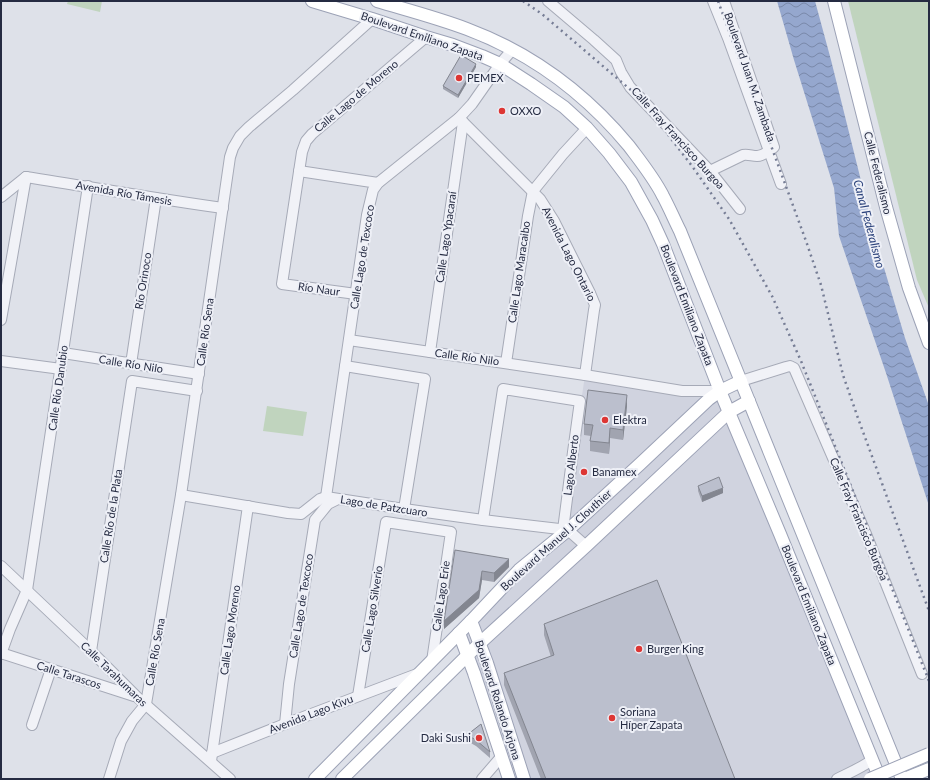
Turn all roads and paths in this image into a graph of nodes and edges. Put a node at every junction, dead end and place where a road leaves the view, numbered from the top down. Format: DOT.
graph roads {
  1 [pos="312,1"];
  2 [pos="377,1"];
  3 [pos="548,1"];
  4 [pos="712,1"];
  5 [pos="724,1"];
  6 [pos="834,1"];
  7 [pos="372,19"];
  8 [pos="426,37"];
  9 [pos="512,50"];
  10 [pos="500,64"];
  11 [pos="461,120"];
  12 [pos="587,128"];
  13 [pos="769,151"];
  14 [pos="299,171"];
  15 [pos="710,171"];
  16 [pos="26,177"];
  17 [pos="378,183"];
  18 [pos="781,184"];
  19 [pos="88,186"];
  20 [pos="533,191"];
  21 [pos="1,197"];
  22 [pos="156,198"];
  23 [pos="223,208"];
  24 [pos="740,209"];
  25 [pos="282,284"];
  26 [pos="356,294"];
  27 [pos="1,320"];
  28 [pos="349,340"];
  29 [pos="929,343"];
  30 [pos="430,352"];
  31 [pos="63,354"];
  32 [pos="1,361"];
  33 [pos="506,363"];
  34 [pos="131,364"];
  35 [pos="345,366"];
  36 [pos="61,369"];
  37 [pos="199,374"];
  38 [pos="585,375"];
  39 [pos="132,381"];
  40 [pos="741,381"];
  41 [pos="197,391"];
  42 [pos="720,391"];
  43 [pos="749,400"];
  44 [pos="729,412"];
  45 [pos="181,495"];
  46 [pos="326,497"];
  47 [pos="338,499"];
  48 [pos="248,506"];
  49 [pos="404,509"];
  50 [pos="301,514"];
  51 [pos="319,514"];
  52 [pos="483,520"];
  53 [pos="386,522"];
  54 [pos="565,530"];
  55 [pos="451,532"];
  56 [pos="586,546"];
  57 [pos="1,566"];
  58 [pos="27,590"];
  59 [pos="814,618"];
  60 [pos="471,622"];
  61 [pos="459,633"];
  62 [pos="480,643"];
  63 [pos="91,651"];
  64 [pos="1,653"];
  65 [pos="467,655"];
  66 [pos="432,661"];
  67 [pos="52,669"];
  68 [pos="418,674"];
  69 [pos="922,674"];
  70 [pos="866,688"];
  71 [pos="358,696"];
  72 [pos="137,697"];
  73 [pos="146,704"];
  74 [pos="285,724"];
  75 [pos="32,725"];
  76 [pos="929,754"];
  77 [pos="211,757"];
  78 [pos="501,757"];
  79 [pos="872,760"];
  80 [pos="929,769"];
  81 [pos="854,771"];
  82 [pos="524,778"];
  83 [pos="109,779"];
  84 [pos="230,779"];
  85 [pos="314,779"];
  86 [pos="342,779"];
  87 [pos="482,779"];
  88 [pos="509,779"];
  89 [pos="837,779"];
  90 [pos="865,779"];
  91 [pos="870,779"];
  92 [pos="880,779"];
  93 [pos="903,779"];
  1 -- 7 [label="main road, Boulevard Emiliano Zapata"];
  2 -- 9 [label="main road, Boulevard Emiliano Zapata"];
  3 -- 15 [label="street, Calle Fray Francisco Burgoa"];
  4 -- 13 [label="street, Boulevard Juan M. Zambada"];
  5 -- 13 [label="street, Boulevard Juan M. Zambada"];
  6 -- 29 [label="main road, Calle Federalismo"];
  7 -- 8 [label="main road, Boulevard Emiliano Zapata"];
  7 -- 23 [label="street, Calle Río Sena"];
  8 -- 10 [label="main road, Boulevard Emiliano Zapata"];
  8 -- 14 [label="street, Calle Lago de Moreno"];
  9 -- 10 [label="street, Calle Lago de Texcoco"];
  9 -- 40 [label="main road, Boulevard Emiliano Zapata"];
  10 -- 11 [label="street, Calle Lago de Texcoco"];
  10 -- 12 [label="main road, Boulevard Emiliano Zapata"];
  11 -- 17 [label="street, Calle Lago de Texcoco"];
  11 -- 20 [label="street, Avenida Lago Ontario"];
  11 -- 30 [label="street, Calle Lago Ypacaraí"];
  12 -- 20 [label="street, Calle Lago Maracaibo"];
  12 -- 42 [label="main road, Boulevard Emiliano Zapata"];
  13 -- 15 [label="street"];
  13 -- 18 [label="street, Boulevard Juan M. Zambada"];
  14 -- 17 [label="street"];
  14 -- 25 [label="street, Calle Lago de Moreno"];
  15 -- 24 [label="street, Calle Fray Francisco Burgoa"];
  16 -- 19 [label="street, Avenida Río Támesis"];
  16 -- 21 [label="street"];
  16 -- 27 [label="street"];
  17 -- 26 [label="street, Calle Lago de Texcoco"];
  19 -- 22 [label="street, Avenida Río Támesis"];
  19 -- 31 [label="street, Calle Río Danubio"];
  20 -- 33 [label="street, Calle Lago Maracaibo"];
  20 -- 38 [label="street, Avenida Lago Ontario"];
  22 -- 23 [label="street, Avenida Río Támesis"];
  22 -- 34 [label="street, Río Orinoco"];
  23 -- 37 [label="street, Calle Río Sena"];
  25 -- 26 [label="street, Río Naur"];
  26 -- 28 [label="street, Calle Lago de Texcoco"];
  28 -- 30 [label="street, Calle Río Nilo"];
  28 -- 35 [label="street, Calle Lago de Texcoco"];
  30 -- 33 [label="street, Calle Río Nilo"];
  31 -- 34 [label="street, Calle Río Nilo"];
  31 -- 36 [label="street, Calle Río Danubio"];
  32 -- 36 [label="street"];
  33 -- 38 [label="street, Calle Río Nilo"];
  34 -- 37 [label="street, Calle Río Nilo"];
  35 -- 46 [label="street, Calle Lago de Texcoco"];
  35 -- 49 [label="street"];
  36 -- 58 [label="street, Calle Río Danubio"];
  37 -- 41 [label="street, Calle Río Sena"];
  38 -- 42 [label="street, Calle Río Nilo"];
  39 -- 41 [label="street, Calle Río Nilo"];
  39 -- 63 [label="street, Calle Río de la Plata"];
  40 -- 42 [label="main road, Boulevard Manuel J. Clouthier"];
  40 -- 43 [label="main road, Boulevard Emiliano Zapata"];
  40 -- 69 [label="street, Calle Fray Francisco Burgoa"];
  41 -- 45 [label="street, Calle Río Sena"];
  42 -- 44 [label="main road, Boulevard Emiliano Zapata"];
  42 -- 54 [label="main road, Boulevard Manuel J. Clouthier"];
  43 -- 44 [label="main road"];
  43 -- 70 [label="main road, Boulevard Emiliano Zapata"];
  44 -- 56 [label="main road"];
  44 -- 59 [label="main road, Boulevard Emiliano Zapata"];
  45 -- 48 [label="street"];
  45 -- 73 [label="street, Calle Río Sena"];
  46 -- 47 [label="street, Lago de Patzcuaro"];
  46 -- 50 [label="street, Lago de Patzcuaro"];
  47 -- 49 [label="street, Lago de Patzcuaro"];
  47 -- 51 [label="street, Calle Lago de Texcoco"];
  48 -- 50 [label="street"];
  48 -- 77 [label="street, Calle Lago Moreno"];
  49 -- 52 [label="street, Lago de Patzcuaro"];
  50 -- 51 [label="street"];
  51 -- 74 [label="street, Calle Lago de Texcoco"];
  52 -- 54 [label="street, Lago de Patzcuaro"];
  52 -- 54 [label="street, Lago Alberto"];
  53 -- 55 [label="street, Lago de Patzcuaro"];
  53 -- 71 [label="street, Calle Lago Silverio"];
  54 -- 56 [label="street"];
  54 -- 60 [label="main road, Boulevard Manuel J. Clouthier"];
  55 -- 66 [label="street, Calle Lago Erie"];
  56 -- 62 [label="main road"];
  57 -- 58 [label="street, Calle Tarahumaras"];
  58 -- 63 [label="street, Calle Tarahumaras"];
  58 -- 64 [label="street, Calle Río Danubio"];
  59 -- 70 [label="main road"];
  59 -- 79 [label="main road, Boulevard Emiliano Zapata"];
  60 -- 61 [label="main road, Boulevard Manuel J. Clouthier"];
  60 -- 62 [label="main road, Boulevard Rolando Arjona"];
  61 -- 65 [label="main road, Boulevard Rolando Arjona"];
  61 -- 66 [label="main road, Boulevard Manuel J. Clouthier"];
  62 -- 65 [label="main road"];
  62 -- 82 [label="main road, Boulevard Rolando Arjona"];
  63 -- 72 [label="street, Calle Tarahumaras"];
  64 -- 67 [label="street, Calle Tarascos"];
  65 -- 78 [label="main road, Boulevard Rolando Arjona"];
  65 -- 86 [label="main road"];
  66 -- 68 [label="main road, Boulevard Manuel J. Clouthier"];
  67 -- 72 [label="street, Calle Tarascos"];
  67 -- 75 [label="street"];
  68 -- 71 [label="street, Avenida Lago Kivu"];
  68 -- 85 [label="main road, Boulevard Manuel J. Clouthier"];
  70 -- 93 [label="main road, Boulevard Emiliano Zapata"];
  71 -- 74 [label="street, Avenida Lago Kivu"];
  72 -- 73 [label="street, Calle Tarahumaras"];
  73 -- 77 [label="street, Calle Tarahumaras"];
  73 -- 83 [label="street"];
  74 -- 77 [label="street, Avenida Lago Kivu"];
  76 -- 91 [label="main road, bridge"];
  77 -- 84 [label="street, Calle Tarahumaras"];
  78 -- 87 [label="street"];
  78 -- 88 [label="main road, Boulevard Rolando Arjona"];
  79 -- 81 [label="street"];
  79 -- 92 [label="main road, Boulevard Emiliano Zapata"];
  80 -- 93 [label="main road"];
  81 -- 89 [label="street"];
  81 -- 90 [label="street"];
}
